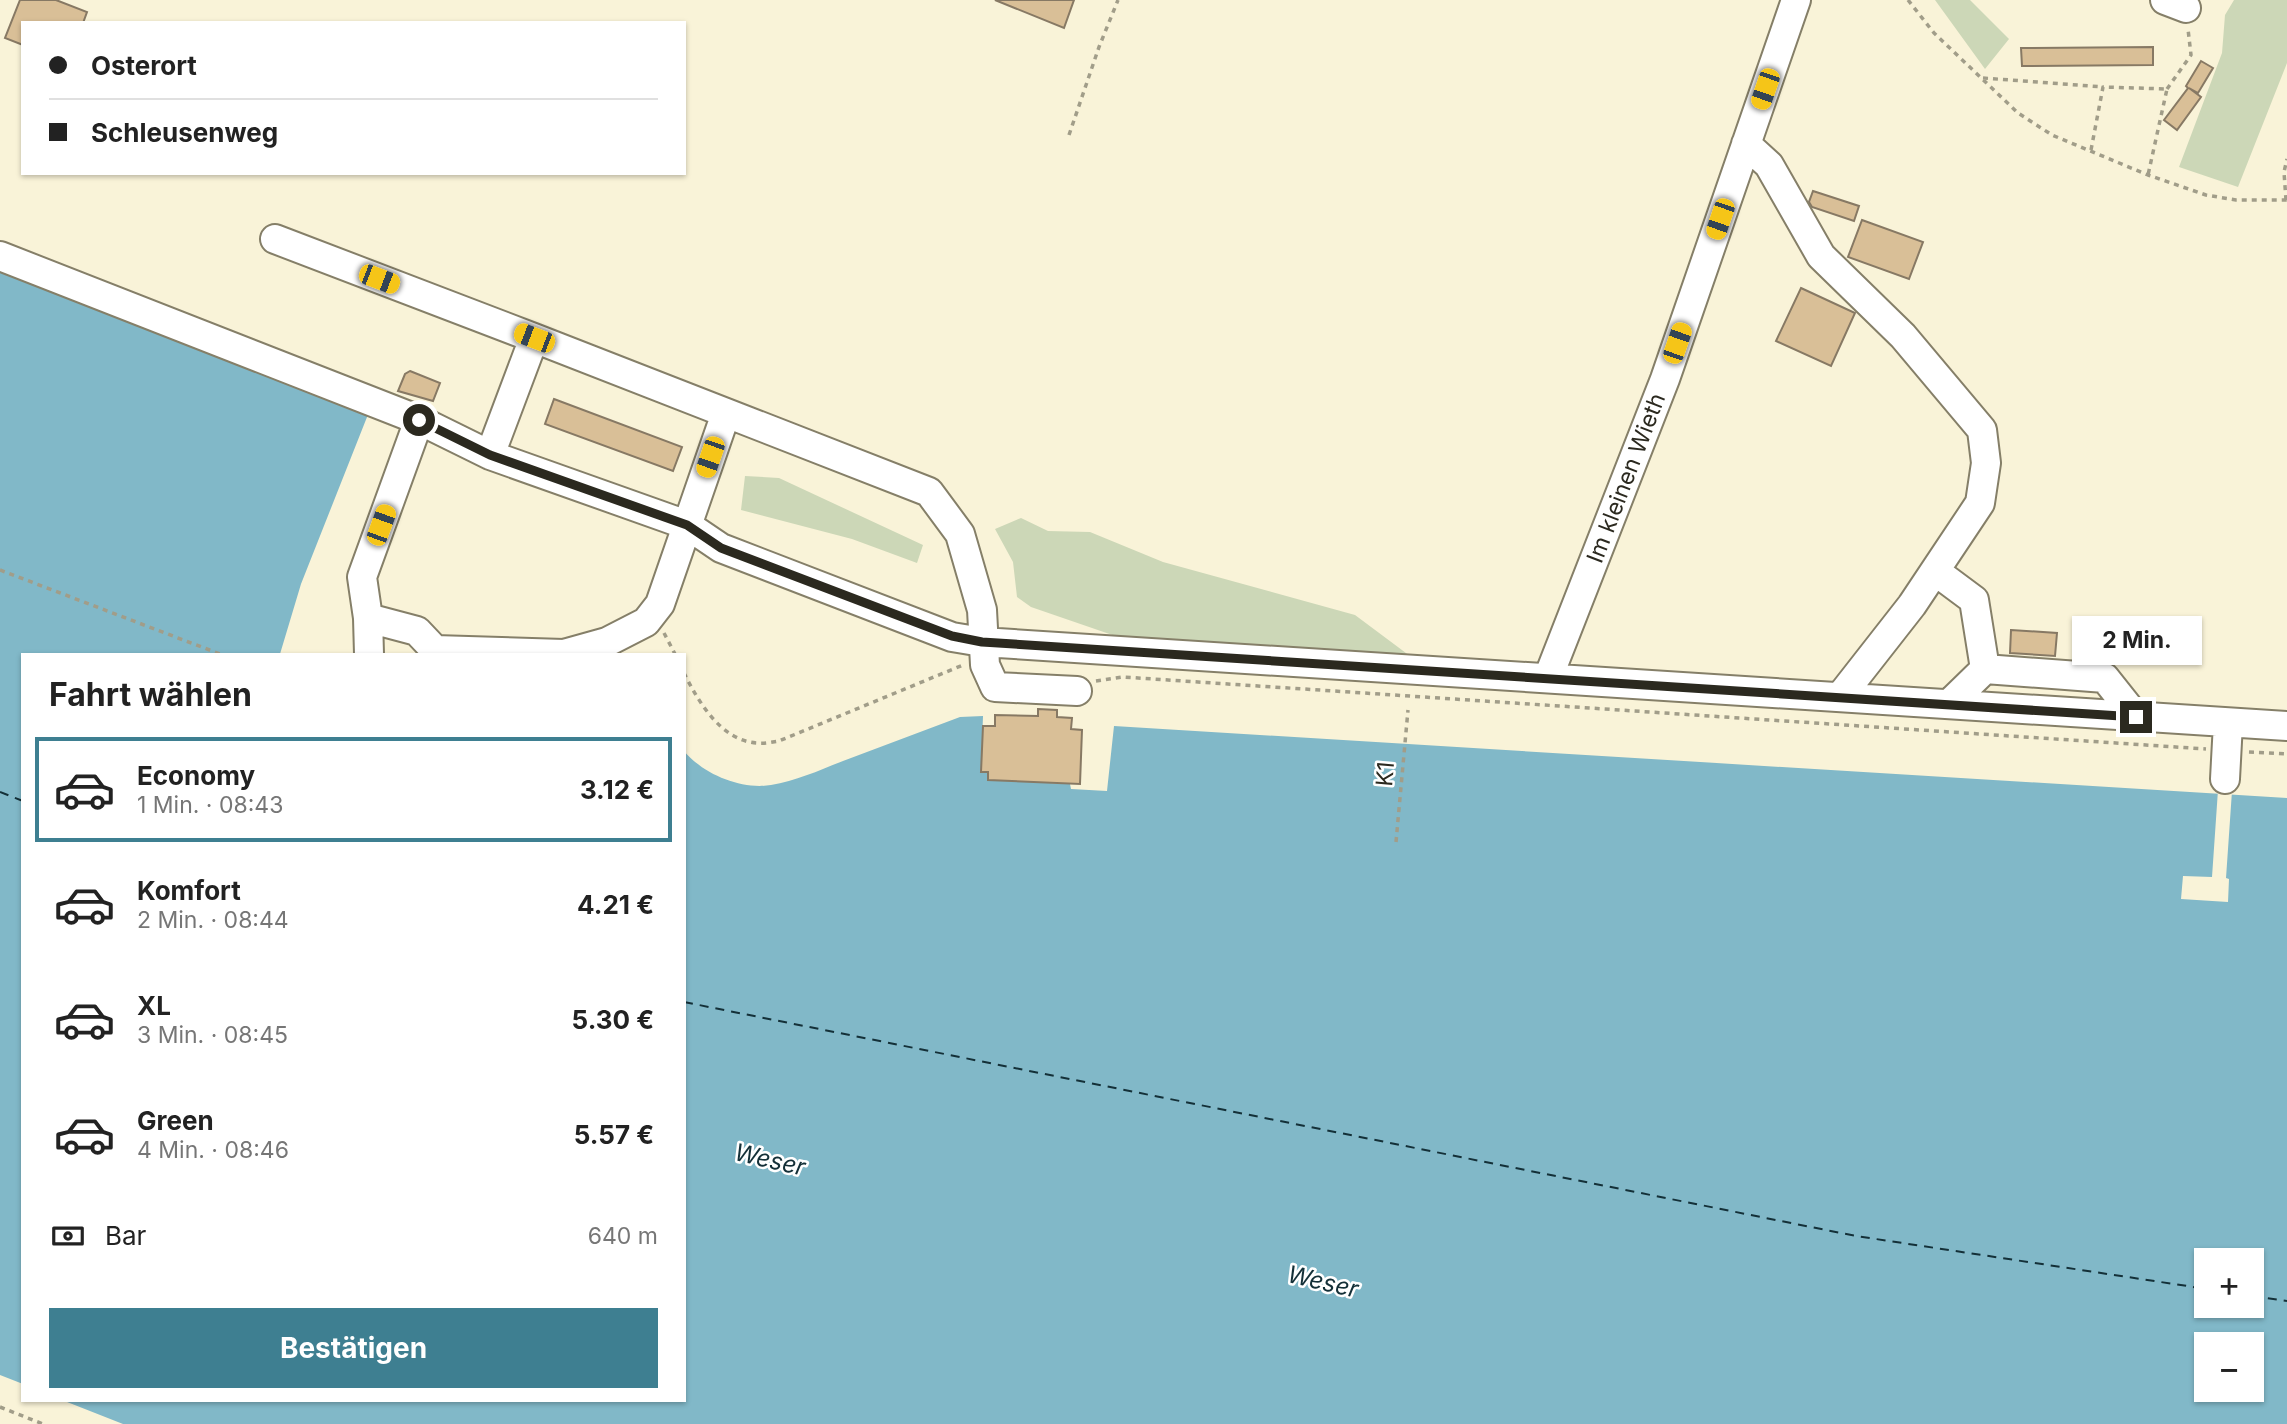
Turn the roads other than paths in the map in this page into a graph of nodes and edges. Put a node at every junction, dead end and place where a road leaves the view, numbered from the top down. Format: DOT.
graph roads {
  1 [pos="1796,0"];
  2 [pos="1746,144"];
  3 [pos="275,239"];
  4 [pos="0,256"];
  5 [pos="534,338"];
  6 [pos="726,413"];
  7 [pos="419,420"];
  8 [pos="490,455"];
  9 [pos="687,525"];
  10 [pos="1935,571"];
  11 [pos="368,618"];
  12 [pos="982,642"];
  13 [pos="433,652"];
  14 [pos="369,653"];
  15 [pos="498,653"];
  16 [pos="568,653"];
  17 [pos="1985,669"];
  18 [pos="1548,678"];
  19 [pos="1077,691"];
  20 [pos="1840,697"];
  21 [pos="1949,704"];
  22 [pos="2136,717"];
  23 [pos="2287,726"];
  24 [pos="2227,737"];
  25 [pos="2225,779"];
  1 -- 2 [label="street, Im kleinen Wieth"];
  2 -- 10 [label="street"];
  2 -- 18 [label="street, Im kleinen Wieth"];
  3 -- 5 [label="street"];
  4 -- 7 [label="street"];
  5 -- 6 [label="street"];
  5 -- 8 [label="street"];
  6 -- 9 [label="street"];
  6 -- 12 [label="street"];
  7 -- 8 [label="street"];
  7 -- 11 [label="street"];
  8 -- 9 [label="street"];
  9 -- 12 [label="street"];
  9 -- 16 [label="street"];
  10 -- 17 [label="street"];
  10 -- 20 [label="street"];
  11 -- 13 [label="street"];
  11 -- 14 [label="street"];
  12 -- 18 [label="street"];
  12 -- 19 [label="street"];
  13 -- 15 [label="street"];
  17 -- 21 [label="street"];
  17 -- 22 [label="street"];
  18 -- 20 [label="street"];
  20 -- 21 [label="street"];
  21 -- 22 [label="street"];
  22 -- 24 [label="street"];
  23 -- 24 [label="street"];
  24 -- 25 [label="street"];
}
